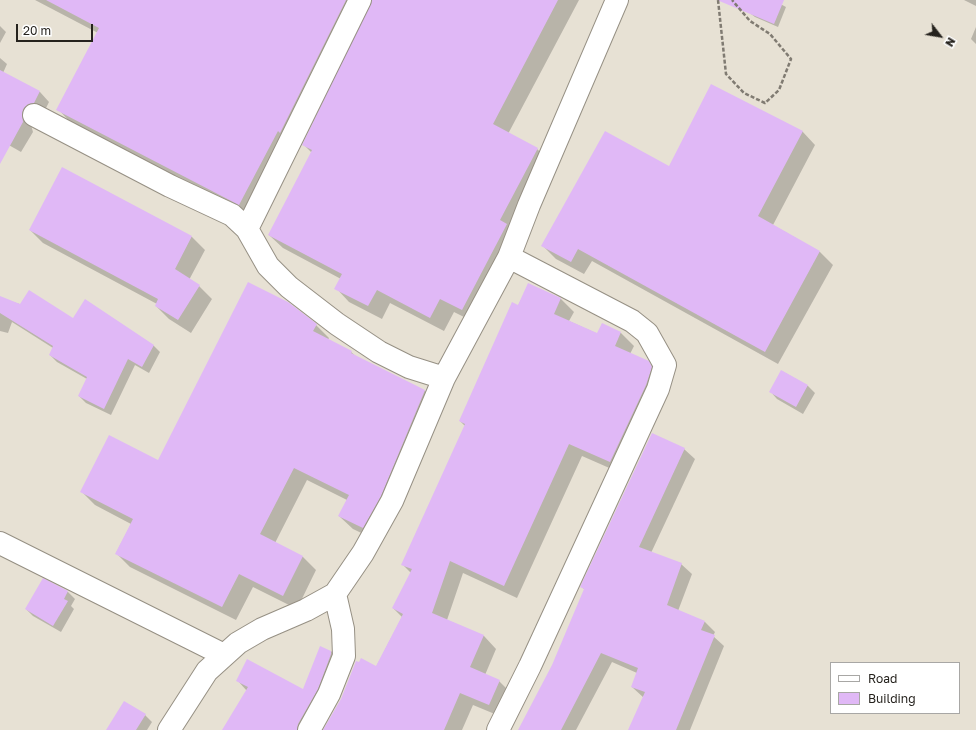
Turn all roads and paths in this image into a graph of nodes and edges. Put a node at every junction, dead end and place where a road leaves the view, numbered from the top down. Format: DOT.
graph roads {
  1 [pos="360,0"];
  2 [pos="617,0"];
  3 [pos="718,0"];
  4 [pos="732,0"];
  5 [pos="34,115"];
  6 [pos="247,229"];
  7 [pos="509,257"];
  8 [pos="444,378"];
  9 [pos="0,543"];
  10 [pos="335,594"];
  11 [pos="224,656"];
  12 [pos="168,730"];
  13 [pos="309,730"];
  14 [pos="498,730"];
  1 -- 6 [label="street"];
  2 -- 7 [label="street"];
  3 -- 4 [label="path"];
  5 -- 6 [label="street"];
  6 -- 8 [label="street"];
  7 -- 8 [label="street"];
  7 -- 14 [label="street"];
  8 -- 10 [label="street"];
  9 -- 11 [label="street"];
  10 -- 11 [label="street"];
  10 -- 13 [label="street"];
  11 -- 12 [label="street"];
}
